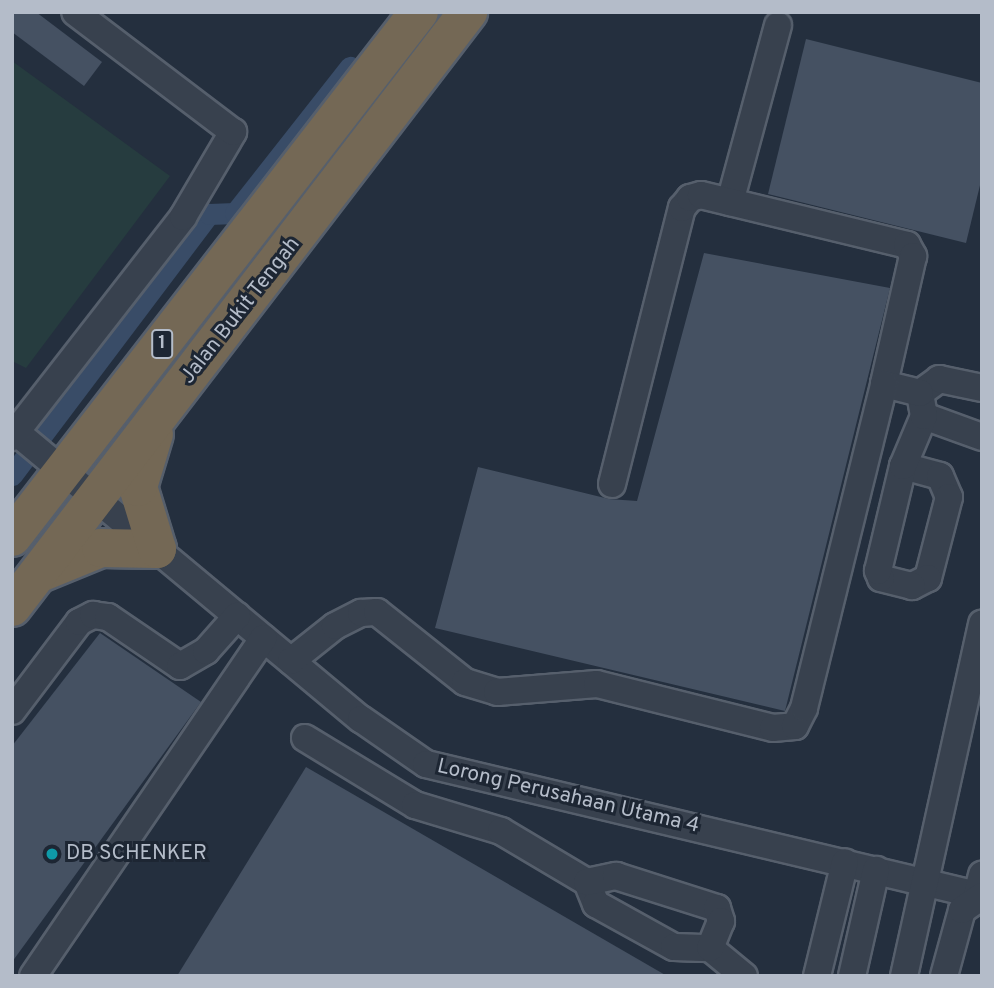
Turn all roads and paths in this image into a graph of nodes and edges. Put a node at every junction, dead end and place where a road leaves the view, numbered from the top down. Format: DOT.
graph roads {
  1 [pos="75,12"];
  2 [pos="419,12"];
  3 [pos="468,12"];
  4 [pos="778,25"];
  5 [pos="730,202"];
  6 [pos="884,384"];
  7 [pos="982,388"];
  8 [pos="922,405"];
  9 [pos="162,412"];
  10 [pos="982,437"];
  11 [pos="33,447"];
  12 [pos="903,466"];
  13 [pos="612,484"];
  14 [pos="95,497"];
  15 [pos="12,537"];
  16 [pos="158,549"];
  17 [pos="37,574"];
  18 [pos="12,607"];
  19 [pos="237,616"];
  20 [pos="982,624"];
  21 [pos="264,638"];
  22 [pos="291,661"];
  23 [pos="12,711"];
  24 [pos="305,738"];
  25 [pos="845,862"];
  26 [pos="876,870"];
  27 [pos="926,881"];
  28 [pos="587,883"];
  29 [pos="980,888"];
  30 [pos="710,948"];
  31 [pos="33,976"];
  32 [pos="744,976"];
  33 [pos="817,976"];
  34 [pos="852,976"];
  35 [pos="904,976"];
  36 [pos="944,976"];
  1 -- 11 [label="street"];
  2 -- 11 [label="highway, Jalan Bukit Tengah / 1"];
  3 -- 9 [label="highway, Jalan Bukit Tengah / 1"];
  4 -- 5 [label="street"];
  5 -- 6 [label="street"];
  5 -- 13 [label="street"];
  6 -- 8 [label="street"];
  6 -- 22 [label="street"];
  7 -- 8 [label="street"];
  8 -- 10 [label="street"];
  8 -- 12 [label="street"];
  9 -- 14 [label="highway, Jalan Bukit Tengah / 1"];
  9 -- 16 [label="highway"];
  11 -- 14 [label="street, Lorong Perusahaan Utama 4"];
  11 -- 15 [label="highway, Jalan Bukit Tengah / 1"];
  14 -- 16 [label="street, Lorong Perusahaan Utama 4"];
  14 -- 17 [label="highway, Jalan Bukit Tengah / 1"];
  16 -- 17 [label="highway"];
  16 -- 19 [label="street, Lorong Perusahaan Utama 4"];
  17 -- 18 [label="highway, Jalan Bukit Tengah / 1"];
  19 -- 21 [label="street, Lorong Perusahaan Utama 4"];
  19 -- 23 [label="street"];
  20 -- 27 [label="street"];
  21 -- 22 [label="street, Lorong Perusahaan Utama 4"];
  21 -- 31 [label="street"];
  22 -- 25 [label="street, Lorong Perusahaan Utama 4"];
  24 -- 28 [label="street"];
  25 -- 26 [label="street, Lorong Perusahaan Utama 4"];
  25 -- 33 [label="street"];
  26 -- 27 [label="street, Lorong Perusahaan Utama 4"];
  26 -- 34 [label="street"];
  27 -- 29 [label="street, Lorong Perusahaan Utama 4"];
  27 -- 35 [label="street"];
  28 -- 30 [label="street"];
  28 -- 30 [label="street"];
  29 -- 36 [label="street"];
  30 -- 32 [label="street"];
}
